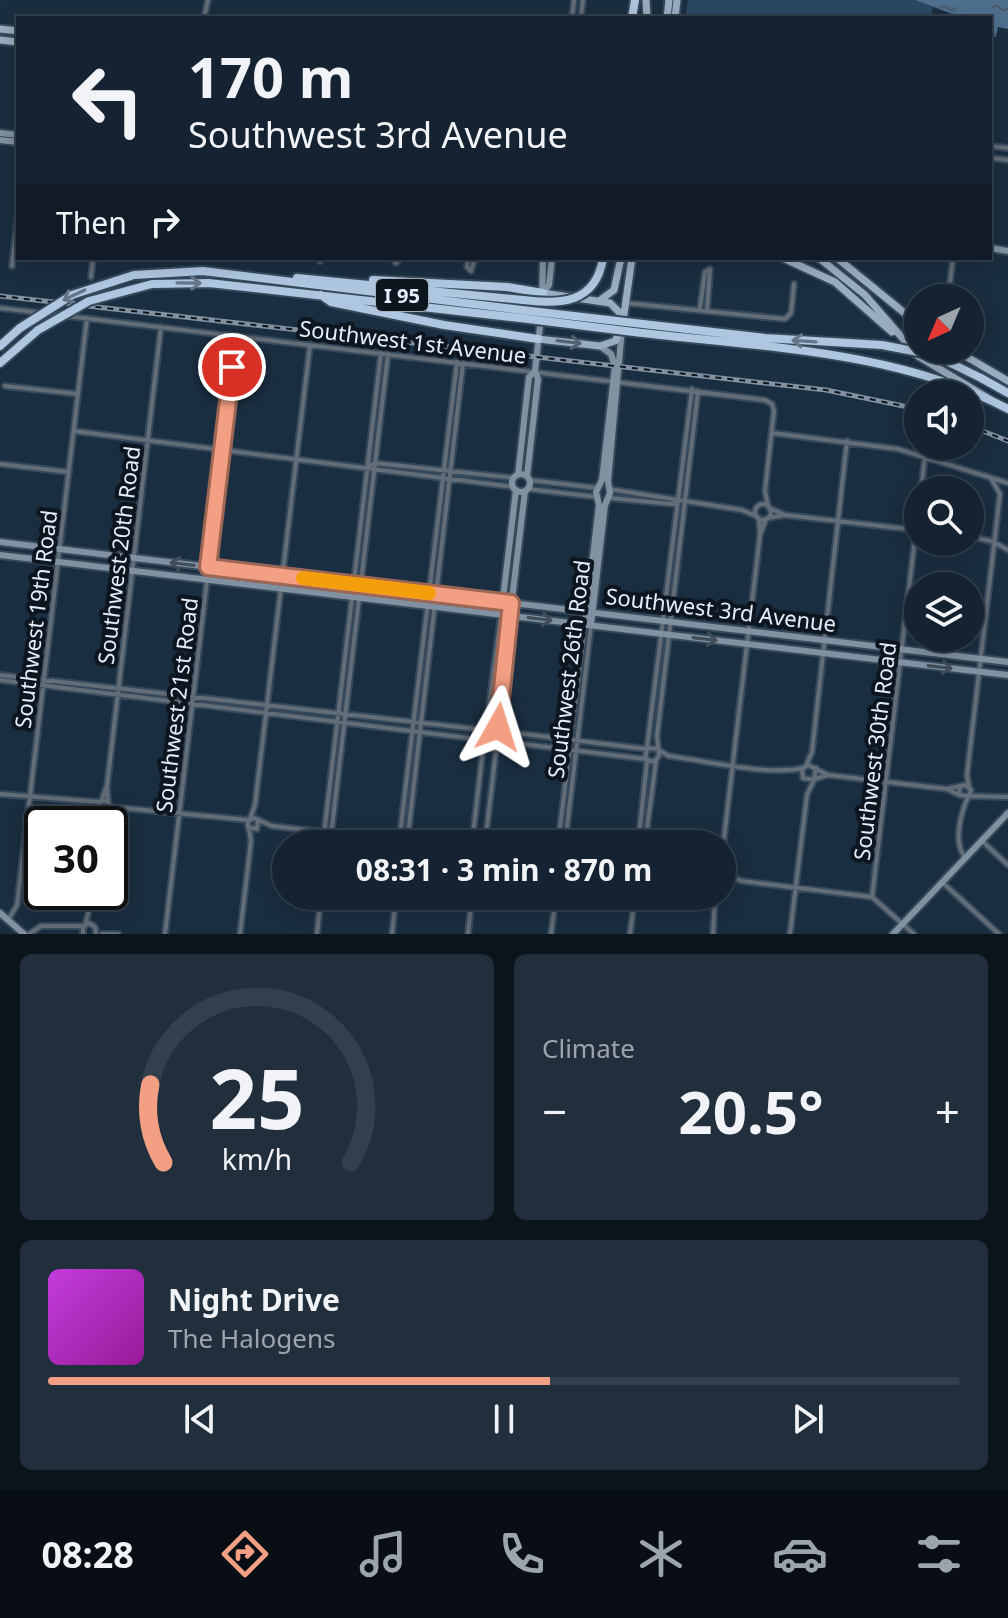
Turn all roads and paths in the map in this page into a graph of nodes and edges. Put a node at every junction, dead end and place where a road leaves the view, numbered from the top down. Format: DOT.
graph roads {
  1 [pos="574,0"];
  2 [pos="583,0"];
  3 [pos="572,15"];
  4 [pos="581,16"];
  5 [pos="16,232"];
  6 [pos="93,260"];
  7 [pos="468,260"];
  8 [pos="474,260"];
  9 [pos="543,260"];
  10 [pos="552,260"];
  11 [pos="602,260"];
  12 [pos="621,260"];
  13 [pos="632,260"];
  14 [pos="787,260"];
  15 [pos="821,260"];
  16 [pos="839,260"];
  17 [pos="953,260"];
  18 [pos="12,266"];
  19 [pos="91,277"];
  20 [pos="325,280"];
  21 [pos="282,281"];
  22 [pos="794,284"];
  23 [pos="950,284"];
  24 [pos="543,293"];
  25 [pos="321,295"];
  26 [pos="599,301"];
  27 [pos="624,303"];
  28 [pos="0,308"];
  29 [pos="522,309"];
  30 [pos="700,309"];
  31 [pos="707,310"];
  32 [pos="904,313"];
  33 [pos="623,316"];
  34 [pos="87,318"];
  35 [pos="161,327"];
  36 [pos="622,328"];
  37 [pos="643,328"];
  38 [pos="236,336"];
  39 [pos="538,339"];
  40 [pos="904,341"];
  41 [pos="310,345"];
  42 [pos="0,346"];
  43 [pos="600,346"];
  44 [pos="385,353"];
  45 [pos="460,362"];
  46 [pos="0,363"];
  47 [pos="930,364"];
  48 [pos="979,364"];
  49 [pos="535,371"];
  50 [pos="616,381"];
  51 [pos="1008,381"];
  52 [pos="5,386"];
  53 [pos="692,389"];
  54 [pos="698,390"];
  55 [pos="1008,393"];
  56 [pos="78,394"];
  57 [pos="991,400"];
  58 [pos="1008,409"];
  59 [pos="74,431"];
  60 [pos="772,433"];
  61 [pos="148,440"];
  62 [pos="847,441"];
  63 [pos="222,449"];
  64 [pos="904,452"];
  65 [pos="296,457"];
  66 [pos="937,460"];
  67 [pos="0,464"];
  68 [pos="368,466"];
  69 [pos="375,466"];
  70 [pos="69,472"];
  71 [pos="446,475"];
  72 [pos="516,477"];
  73 [pos="989,477"];
  74 [pos="528,478"];
  75 [pos="1008,484"];
  76 [pos="599,488"];
  77 [pos="609,488"];
  78 [pos="515,489"];
  79 [pos="526,490"];
  80 [pos="765,491"];
  81 [pos="1000,494"];
  82 [pos="598,497"];
  83 [pos="608,499"];
  84 [pos="681,502"];
  85 [pos="758,506"];
  86 [pos="769,507"];
  87 [pos="742,510"];
  88 [pos="785,515"];
  89 [pos="758,517"];
  90 [pos="767,518"];
  91 [pos="840,521"];
  92 [pos="904,528"];
  93 [pos="760,535"];
  94 [pos="984,540"];
  95 [pos="0,542"];
  96 [pos="994,542"];
  97 [pos="59,549"];
  98 [pos="1008,550"];
  99 [pos="0,555"];
  100 [pos="914,556"];
  101 [pos="134,558"];
  102 [pos="58,562"];
  103 [pos="208,567"];
  104 [pos="132,571"];
  105 [pos="281,576"];
  106 [pos="206,580"];
  107 [pos="357,585"];
  108 [pos="281,589"];
  109 [pos="432,594"];
  110 [pos="356,597"];
  111 [pos="503,601"];
  112 [pos="511,603"];
  113 [pos="431,607"];
  114 [pos="590,612"];
  115 [pos="506,615"];
  116 [pos="668,621"];
  117 [pos="588,625"];
  118 [pos="749,631"];
  119 [pos="666,634"];
  120 [pos="825,640"];
  121 [pos="747,644"];
  122 [pos="902,649"];
  123 [pos="823,653"];
  124 [pos="981,658"];
  125 [pos="900,662"];
  126 [pos="1008,662"];
  127 [pos="979,671"];
  128 [pos="1008,675"];
  129 [pos="0,677"];
  130 [pos="44,683"];
  131 [pos="118,691"];
  132 [pos="192,700"];
  133 [pos="267,709"];
  134 [pos="339,717"];
  135 [pos="346,718"];
  136 [pos="414,723"];
  137 [pos="421,723"];
  138 [pos="485,729"];
  139 [pos="413,730"];
  140 [pos="498,730"];
  141 [pos="420,731"];
  142 [pos="484,740"];
  143 [pos="571,741"];
  144 [pos="497,742"];
  145 [pos="578,742"];
  146 [pos="570,748"];
  147 [pos="647,748"];
  148 [pos="577,749"];
  149 [pos="658,750"];
  150 [pos="812,752"];
  151 [pos="669,756"];
  152 [pos="646,759"];
  153 [pos="656,760"];
  154 [pos="733,764"];
  155 [pos="804,767"];
  156 [pos="815,768"];
  157 [pos="788,770"];
  158 [pos="828,775"];
  159 [pos="967,775"];
  160 [pos="803,778"];
  161 [pos="814,779"];
  162 [pos="886,782"];
  163 [pos="107,786"];
  164 [pos="961,786"];
  165 [pos="970,787"];
  166 [pos="947,789"];
  167 [pos="0,794"];
  168 [pos="986,794"];
  169 [pos="807,795"];
  170 [pos="959,796"];
  171 [pos="968,797"];
  172 [pos="1008,797"];
  173 [pos="30,798"];
  174 [pos="100,802"];
  175 [pos="109,803"];
  176 [pos="86,804"];
  177 [pos="255,805"];
  178 [pos="91,806"];
  179 [pos="100,806"];
  180 [pos="109,806"];
  181 [pos="117,806"];
  182 [pos="963,807"];
  183 [pos="128,809"];
  184 [pos="1008,813"];
  185 [pos="179,815"];
  186 [pos="249,819"];
  187 [pos="258,820"];
  188 [pos="234,821"];
  189 [pos="272,826"];
  190 [pos="248,828"];
  191 [pos="257,829"];
  192 [pos="309,830"];
  193 [pos="327,830"];
  194 [pos="330,830"];
  195 [pos="400,830"];
  196 [pos="409,830"];
  197 [pos="474,830"];
  198 [pos="486,830"];
  199 [pos="560,830"];
  200 [pos="567,830"];
  201 [pos="639,830"];
  202 [pos="647,830"];
  203 [pos="725,830"];
  204 [pos="251,841"];
  205 [pos="982,841"];
  206 [pos="966,858"];
  207 [pos="1008,865"];
  208 [pos="736,878"];
  209 [pos="742,881"];
  210 [pos="942,882"];
  211 [pos="736,883"];
  212 [pos="795,888"];
  213 [pos="872,897"];
  214 [pos="92,910"];
  215 [pos="92,910"];
  216 [pos="320,910"];
  217 [pos="395,910"];
  218 [pos="471,910"];
  219 [pos="554,910"];
  220 [pos="633,910"];
  221 [pos="716,910"];
  222 [pos="0,913"];
  223 [pos="8,920"];
  224 [pos="903,924"];
  225 [pos="85,925"];
  226 [pos="68,928"];
  227 [pos="97,930"];
  228 [pos="110,933"];
  229 [pos="26,934"];
  230 [pos="82,934"];
  231 [pos="118,934"];
  232 [pos="165,934"];
  233 [pos="240,934"];
  234 [pos="317,934"];
  235 [pos="392,934"];
  236 [pos="468,934"];
  237 [pos="551,934"];
  238 [pos="630,934"];
  239 [pos="713,934"];
  240 [pos="790,934"];
  241 [pos="893,934"];
  242 [pos="914,934"];
  243 [pos="999,934"];
  1 -- 3 [label="street"];
  2 -- 4 [label="street"];
  3 -- 4 [label="street"];
  5 -- 18 [label="street"];
  6 -- 19 [label="street"];
  7 -- 8 [label="street"];
  9 -- 24 [label="main road"];
  10 -- 24 [label="main road"];
  11 -- 29 [label="highway, bridge"];
  12 -- 26 [label="main road"];
  13 -- 27 [label="main road"];
  14 -- 40 [label="main road"];
  15 -- 40 [label="main road"];
  16 -- 32 [label="main road"];
  17 -- 23 [label="street"];
  20 -- 21 [label="highway"];
  20 -- 24 [label="highway"];
  20 -- 29 [label="highway"];
  21 -- 29 [label="highway, I 95"];
  21 -- 42 [label="highway, I 95, one-way, bridge"];
  22 -- 31 [label="street"];
  24 -- 26 [label="main road"];
  24 -- 39 [label="main road"];
  25 -- 29 [label="highway, I 95"];
  25 -- 39 [label="highway"];
  46 -- 25 [label="highway, I 95, one-way, bridge"];
  26 -- 33 [label="main road"];
  27 -- 30 [label="street"];
  27 -- 33 [label="main road"];
  28 -- 34 [label="street, Southwest 1st Avenue"];
  29 -- 37 [label="highway, I 95, bridge"];
  30 -- 31 [label="street"];
  30 -- 31 [label="street"];
  33 -- 36 [label="main road"];
  34 -- 35 [label="street, Southwest 1st Avenue"];
  34 -- 56 [label="street, Southwest 19th Road"];
  35 -- 38 [label="street, Southwest 1st Avenue"];
  35 -- 61 [label="street, Southwest 20th Road"];
  36 -- 43 [label="main road"];
  36 -- 50 [label="main road"];
  55 -- 37 [label="highway, I 95, one-way, bridge"];
  37 -- 57 [label="highway, I 95"];
  38 -- 41 [label="street, Southwest 1st Avenue"];
  38 -- 63 [label="street, Southwest 21st Road"];
  39 -- 43 [label="main road, one-way"];
  39 -- 49 [label="main road"];
  41 -- 44 [label="street, Southwest 1st Avenue"];
  41 -- 65 [label="street"];
  43 -- 50 [label="main road"];
  44 -- 45 [label="street, Southwest 1st Avenue"];
  44 -- 68 [label="street"];
  44 -- 69 [label="street"];
  45 -- 49 [label="street, Southwest 1st Avenue"];
  45 -- 71 [label="street"];
  47 -- 57 [label="main road"];
  48 -- 51 [label="main road"];
  49 -- 50 [label="street, Southwest 1st Avenue"];
  49 -- 72 [label="main road"];
  49 -- 74 [label="main road"];
  50 -- 53 [label="street, Southwest 1st Avenue"];
  50 -- 76 [label="main road"];
  50 -- 77 [label="main road"];
  52 -- 56 [label="street"];
  53 -- 54 [label="street, Southwest 1st Avenue"];
  53 -- 84 [label="street"];
  54 -- 60 [label="street, Southwest 1st Avenue"];
  54 -- 84 [label="street"];
  56 -- 59 [label="street, Southwest 19th Road"];
  57 -- 58 [label="highway"];
  59 -- 61 [label="street"];
  59 -- 70 [label="street, Southwest 19th Road"];
  60 -- 62 [label="street"];
  60 -- 80 [label="street"];
  61 -- 63 [label="street"];
  61 -- 101 [label="street, Southwest 20th Road"];
  62 -- 64 [label="street"];
  62 -- 91 [label="street"];
  63 -- 65 [label="street"];
  63 -- 103 [label="street, Southwest 21st Road"];
  65 -- 68 [label="street"];
  65 -- 105 [label="street"];
  66 -- 73 [label="street"];
  67 -- 70 [label="street"];
  68 -- 69 [label="street"];
  68 -- 107 [label="street"];
  69 -- 71 [label="street"];
  69 -- 107 [label="street"];
  70 -- 97 [label="street, Southwest 19th Road"];
  71 -- 72 [label="street"];
  71 -- 78 [label="street"];
  71 -- 109 [label="street"];
  72 -- 74 [label="main road"];
  72 -- 78 [label="main road"];
  73 -- 75 [label="street"];
  73 -- 81 [label="street"];
  74 -- 76 [label="street"];
  74 -- 79 [label="main road"];
  75 -- 81 [label="street"];
  76 -- 77 [label="main road"];
  76 -- 82 [label="main road, Southwest 26th Road"];
  77 -- 83 [label="main road, Southwest 26th Road"];
  77 -- 84 [label="street"];
  78 -- 79 [label="main road"];
  78 -- 111 [label="main road"];
  79 -- 82 [label="street"];
  79 -- 112 [label="main road"];
  80 -- 85 [label="street"];
  80 -- 86 [label="street"];
  81 -- 96 [label="street"];
  82 -- 83 [label="main road"];
  82 -- 114 [label="main road, Southwest 26th Road"];
  83 -- 84 [label="street"];
  83 -- 114 [label="main road, Southwest 26th Road"];
  84 -- 87 [label="street"];
  84 -- 116 [label="street"];
  85 -- 86 [label="street"];
  85 -- 87 [label="street"];
  85 -- 89 [label="street"];
  86 -- 88 [label="street"];
  86 -- 90 [label="street"];
  87 -- 89 [label="street"];
  88 -- 90 [label="street"];
  88 -- 91 [label="street"];
  89 -- 90 [label="street"];
  89 -- 93 [label="street"];
  90 -- 93 [label="street"];
  91 -- 92 [label="street"];
  91 -- 120 [label="street"];
  93 -- 118 [label="street"];
  94 -- 96 [label="street"];
  95 -- 97 [label="main road, Southwest 3rd Avenue"];
  96 -- 98 [label="street"];
  96 -- 124 [label="street"];
  97 -- 101 [label="main road, Southwest 3rd Avenue"];
  97 -- 102 [label="street, Southwest 19th Road"];
  99 -- 102 [label="main road, Southwest 3rd Avenue"];
  100 -- 122 [label="street, Southwest 30th Road"];
  103 -- 101 [label="main road, Southwest 3rd Avenue, one-way"];
  101 -- 104 [label="street, Southwest 20th Road"];
  102 -- 104 [label="main road, Southwest 3rd Avenue"];
  102 -- 130 [label="street, Southwest 19th Road"];
  103 -- 105 [label="main road, Southwest 3rd Avenue"];
  103 -- 106 [label="street, Southwest 21st Road"];
  104 -- 106 [label="main road, Southwest 3rd Avenue"];
  104 -- 131 [label="street, Southwest 20th Road"];
  105 -- 107 [label="main road, Southwest 3rd Avenue"];
  105 -- 108 [label="street"];
  106 -- 108 [label="main road, Southwest 3rd Avenue"];
  106 -- 132 [label="street, Southwest 21st Road"];
  107 -- 109 [label="main road, Southwest 3rd Avenue"];
  107 -- 110 [label="street"];
  108 -- 110 [label="main road, Southwest 3rd Avenue"];
  108 -- 133 [label="street"];
  109 -- 111 [label="main road, Southwest 3rd Avenue"];
  109 -- 113 [label="street"];
  110 -- 113 [label="main road, Southwest 3rd Avenue"];
  110 -- 134 [label="street"];
  110 -- 135 [label="street"];
  111 -- 112 [label="main road, Southwest 3rd Avenue"];
  111 -- 115 [label="main road"];
  112 -- 114 [label="main road, Southwest 3rd Avenue"];
  112 -- 115 [label="main road"];
  113 -- 115 [label="main road, Southwest 3rd Avenue"];
  113 -- 136 [label="street"];
  113 -- 137 [label="street"];
  114 -- 116 [label="main road, Southwest 3rd Avenue"];
  114 -- 117 [label="main road, Southwest 26th Road"];
  115 -- 117 [label="main road, Southwest 3rd Avenue, one-way"];
  115 -- 138 [label="street"];
  115 -- 140 [label="street"];
  116 -- 118 [label="main road, Southwest 3rd Avenue"];
  116 -- 119 [label="street"];
  117 -- 119 [label="main road, Southwest 3rd Avenue"];
  117 -- 143 [label="street, Southwest 26th Road"];
  117 -- 145 [label="street, Southwest 26th Road"];
  118 -- 120 [label="main road, Southwest 3rd Avenue"];
  118 -- 121 [label="street"];
  119 -- 121 [label="main road, Southwest 3rd Avenue, one-way"];
  119 -- 147 [label="street"];
  119 -- 149 [label="street"];
  120 -- 122 [label="main road, Southwest 3rd Avenue"];
  120 -- 123 [label="street"];
  121 -- 123 [label="main road, Southwest 3rd Avenue"];
  121 -- 154 [label="street"];
  122 -- 124 [label="main road, Southwest 3rd Avenue"];
  122 -- 125 [label="street, Southwest 30th Road"];
  123 -- 125 [label="main road, Southwest 3rd Avenue"];
  123 -- 150 [label="street"];
  124 -- 126 [label="main road, Southwest 3rd Avenue"];
  124 -- 127 [label="street"];
  125 -- 127 [label="main road, Southwest 3rd Avenue, one-way"];
  125 -- 162 [label="street, Southwest 30th Road"];
  127 -- 128 [label="main road, Southwest 3rd Avenue"];
  127 -- 159 [label="street"];
  129 -- 130 [label="street"];
  130 -- 131 [label="street"];
  130 -- 173 [label="street, Southwest 19th Road"];
  131 -- 132 [label="street"];
  131 -- 163 [label="street, Southwest 20th Road"];
  132 -- 133 [label="street"];
  132 -- 185 [label="street, Southwest 21st Road"];
  133 -- 134 [label="street"];
  133 -- 177 [label="street"];
  134 -- 135 [label="street"];
  134 -- 193 [label="street"];
  135 -- 136 [label="street"];
  135 -- 139 [label="street"];
  135 -- 194 [label="street"];
  136 -- 137 [label="street"];
  136 -- 139 [label="street"];
  137 -- 138 [label="street"];
  137 -- 141 [label="street"];
  138 -- 140 [label="street"];
  138 -- 142 [label="street"];
  139 -- 141 [label="street"];
  139 -- 195 [label="street"];
  140 -- 143 [label="street"];
  140 -- 144 [label="street"];
  141 -- 142 [label="street"];
  141 -- 196 [label="street"];
  142 -- 144 [label="street"];
  142 -- 197 [label="street"];
  143 -- 145 [label="street"];
  143 -- 146 [label="street, Southwest 26th Road"];
  144 -- 146 [label="street"];
  144 -- 198 [label="street"];
  145 -- 147 [label="street"];
  145 -- 148 [label="street, Southwest 26th Road"];
  146 -- 148 [label="street"];
  146 -- 199 [label="street, Southwest 26th Road"];
  147 -- 149 [label="street"];
  147 -- 152 [label="street"];
  148 -- 152 [label="street"];
  148 -- 200 [label="street, Southwest 26th Road"];
  149 -- 151 [label="street"];
  149 -- 153 [label="street"];
  150 -- 155 [label="street"];
  150 -- 156 [label="street"];
  151 -- 153 [label="street"];
  151 -- 154 [label="street"];
  152 -- 153 [label="street"];
  152 -- 201 [label="street"];
  153 -- 202 [label="street"];
  154 -- 157 [label="street"];
  154 -- 203 [label="street"];
  155 -- 156 [label="street"];
  155 -- 157 [label="street"];
  155 -- 160 [label="street"];
  156 -- 158 [label="street"];
  156 -- 161 [label="street"];
  157 -- 160 [label="street"];
  158 -- 161 [label="street"];
  158 -- 162 [label="street"];
  159 -- 164 [label="street"];
  159 -- 165 [label="street"];
  160 -- 161 [label="street"];
  160 -- 169 [label="street"];
  161 -- 169 [label="street"];
  162 -- 166 [label="street"];
  162 -- 213 [label="street, Southwest 30th Road"];
  163 -- 174 [label="street, Southwest 20th Road"];
  163 -- 175 [label="street, Southwest 20th Road"];
  164 -- 165 [label="street"];
  164 -- 166 [label="street"];
  164 -- 170 [label="street"];
  165 -- 168 [label="street"];
  165 -- 171 [label="street"];
  166 -- 170 [label="street"];
  167 -- 173 [label="street"];
  168 -- 171 [label="street"];
  168 -- 172 [label="street"];
  169 -- 212 [label="street"];
  170 -- 171 [label="street"];
  170 -- 182 [label="street"];
  171 -- 182 [label="street"];
  173 -- 176 [label="street"];
  173 -- 223 [label="street, Southwest 19th Road"];
  174 -- 175 [label="street"];
  174 -- 176 [label="street"];
  174 -- 179 [label="street, Southwest 20th Road"];
  175 -- 180 [label="street, Southwest 20th Road"];
  175 -- 181 [label="street"];
  176 -- 178 [label="street"];
  177 -- 186 [label="street"];
  177 -- 187 [label="street"];
  182 -- 206 [label="street"];
  183 -- 185 [label="street"];
  184 -- 205 [label="main road"];
  185 -- 188 [label="street"];
  185 -- 232 [label="street, Southwest 21st Road"];
  186 -- 187 [label="street"];
  186 -- 188 [label="street"];
  186 -- 190 [label="street"];
  187 -- 189 [label="street"];
  187 -- 191 [label="street"];
  188 -- 190 [label="street"];
  189 -- 191 [label="street"];
  189 -- 192 [label="street"];
  190 -- 191 [label="street"];
  190 -- 204 [label="street"];
  191 -- 204 [label="street"];
  204 -- 233 [label="street"];
  205 -- 206 [label="main road"];
  205 -- 207 [label="street"];
  206 -- 210 [label="main road"];
  208 -- 209 [label="street"];
  209 -- 211 [label="street"];
  209 -- 212 [label="street"];
  210 -- 224 [label="main road"];
  210 -- 243 [label="street"];
  212 -- 213 [label="street"];
  212 -- 240 [label="street"];
  213 -- 224 [label="street"];
  214 -- 225 [label="street"];
  215 -- 227 [label="street"];
  216 -- 234 [label="street"];
  217 -- 235 [label="street"];
  218 -- 236 [label="street"];
  219 -- 237 [label="street"];
  220 -- 238 [label="street"];
  221 -- 239 [label="street"];
  222 -- 223 [label="main road"];
  223 -- 229 [label="main road"];
  224 -- 241 [label="main road"];
  224 -- 242 [label="street"];
  225 -- 226 [label="street"];
  225 -- 227 [label="street"];
  225 -- 230 [label="street"];
  226 -- 229 [label="street"];
  226 -- 230 [label="street"];
  227 -- 228 [label="street"];
  228 -- 231 [label="street"];
}
